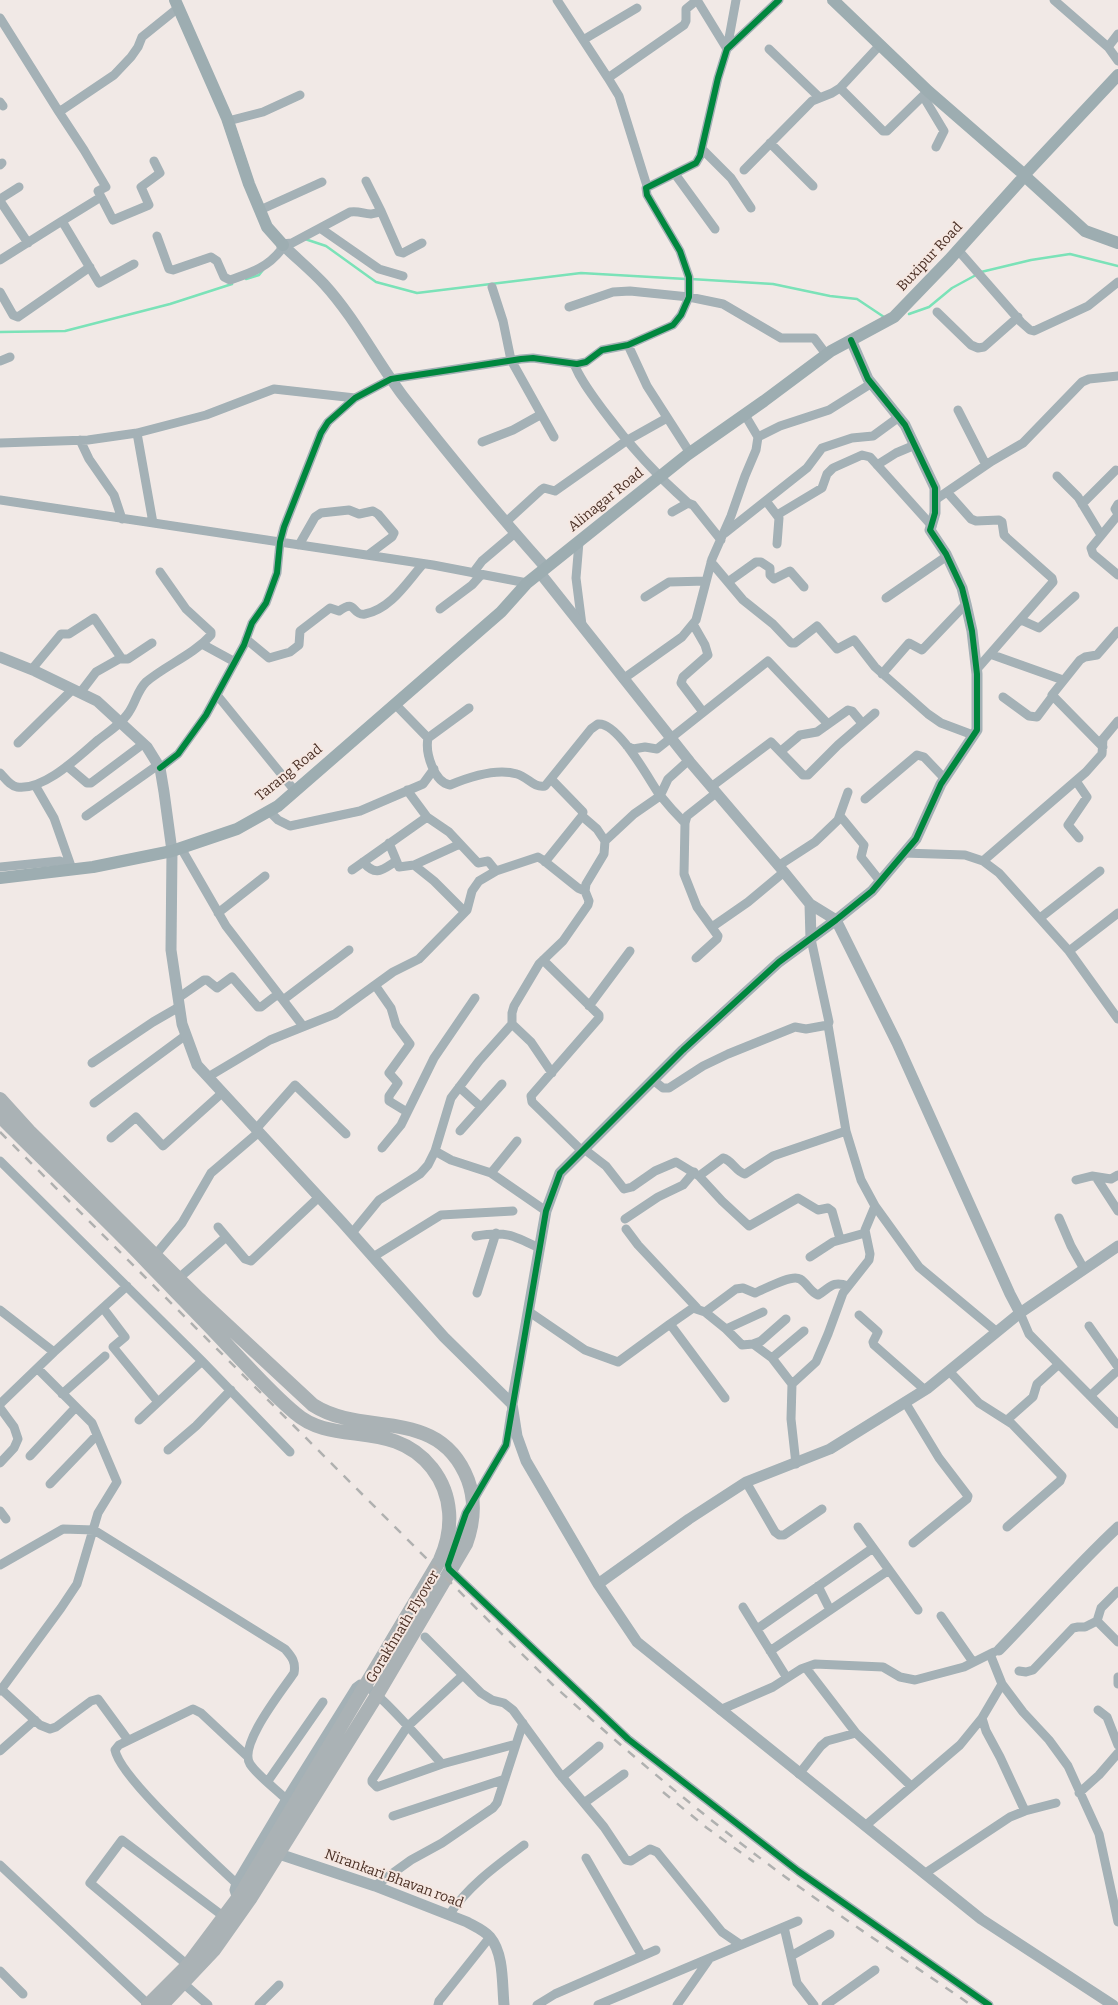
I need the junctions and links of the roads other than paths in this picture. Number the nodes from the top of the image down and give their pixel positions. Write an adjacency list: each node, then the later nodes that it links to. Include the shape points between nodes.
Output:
1 (558, 0): 11 (street)
2 (697, 0): 14 (street); 18 (street, via 686,9 684,24)
3 (736, 0): 14 (street)
4 (778, 0): 14 (street)
5 (832, 0): 12 (main road)
6 (1054, 0): 13 (street)
7 (177, 4): 23 (street, via 142,37 114,75); 24 (main road)
8 (638, 8): 11 (street)
9 (0, 18): 23 (street)
10 (1118, 34): 13 (street)
11 (583, 40): 18 (street)
12 (880, 45): 19 (street); 20 (main road)
13 (1108, 47): 16 (street)
14 (727, 49): 27 (street)
15 (769, 49): 22 (street)
16 (1118, 61)
17 (1118, 75): 31 (main road, Buxipur Road)
18 (608, 78): 34 (street, via 619,96)
19 (840, 88): 20 (street, via 883,131 887,131); 22 (street)
20 (926, 93): 26 (street, via 944,131); 31 (main road)
21 (300, 95): 24 (street, via 263,112)
22 (820, 98): 25 (street, via 812,101)
23 (59, 112): 37 (street, via 106,187 98,191)
24 (228, 121): 40 (main road)
25 (770, 143): 29 (street); 35 (street)
26 (936, 147)
27 (702, 149): 30 (street, via 696,163); 39 (street, via 731,178)
28 (154, 161): 37 (street, via 160,173 142,187 149,205 113,220)
29 (744, 170)
30 (675, 174): 34 (street); 44 (street)
31 (1024, 176): 48 (main road, via 1085,231); 50 (main road, Buxipur Road)
32 (366, 181): 41 (street)
33 (322, 182): 40 (street)
34 (648, 186): 58 (street, via 647,195 680,251 689,280)
35 (813, 186)
36 (19, 187): 38 (street)
37 (101, 197): 42 (street)
38 (0, 200): 46 (street)
39 (752, 208)
40 (260, 210): 49 (main road, via 267,227)
41 (381, 211): 43 (street, via 371,215 350,212); 47 (street, via 399,252)
42 (62, 221): 46 (street); 53 (street)
43 (320, 228): 49 (street); 54 (street, via 379,269)
44 (715, 229)
45 (157, 236): 49 (street, via 169,269 211,257 217,261 224,277 230,280 268,264)
46 (28, 242): 51 (street)
47 (422, 243)
48 (1118, 243)
49 (283, 245): 70 (street, via 324,284)
50 (958, 250): 61 (street); 62 (main road, Buxipur Road, via 894,317)
51 (0, 260)
52 (134, 264): 53 (street, via 102,283 97,281)
53 (90, 267): 57 (street, via 18,317 12,315)
54 (403, 276)
55 (1118, 282): 61 (street, via 1088,306 1034,331)
56 (492, 287): 66 (street)
57 (0, 292)
58 (689, 297): 59 (street, via 613,292); 63 (street, via 673,325); 64 (street, via 723,304 781,338 814,338)
59 (569, 306)
60 (937, 312): 61 (street, via 978,348 984,347)
61 (1018, 317)
62 (851, 340): 64 (main road, Alinagar Road); 71 (street)
63 (628, 345): 68 (street, via 602,350 586,362); 77 (street, via 642,377)
64 (826, 354): 75 (main road, Alinagar Road)
65 (10, 358): 67 (street)
66 (511, 360): 68 (street, via 532,358); 70 (street); 74 (street)
67 (0, 361)
68 (574, 364): 82 (street, via 582,381)
69 (1118, 375): 88 (street, via 1082,382 1030,437)
70 (391, 379): 72 (street); 103 (street, via 448,454)
71 (872, 383): 76 (street); 80 (street, via 829,410)
72 (355, 398): 78 (street, via 274,389 206,415); 109 (street, via 328,422 321,433)
73 (958, 410): 88 (street)
74 (540, 415): 79 (street); 83 (street)
75 (745, 415): 80 (street); 86 (main road, Alinagar Road)
76 (899, 417): 85 (street); 95 (street, via 874,436 852,438 822,448 807,468)
77 (667, 418): 82 (street); 86 (street)
78 (137, 432): 81 (street); 104 (street)
79 (554, 437)
80 (758, 437): 108 (street, via 756,450)
81 (80, 440): 84 (street); 102 (street, via 114,495)
82 (626, 441): 91 (street); 103 (street, via 555,491 541,490)
83 (482, 442)
84 (0, 443)
85 (915, 445): 87 (street); 94 (street, via 935,488)
86 (690, 453): 91 (main road, Alinagar Road)
87 (877, 465): 101 (street, via 870,457 862,455 833,468 826,474 822,488); 105 (street)
88 (986, 465): 92 (street)
89 (1116, 470): 97 (street)
90 (1057, 476): 97 (street)
91 (658, 478): 96 (street); 110 (main road, Alinagar Road)
92 (947, 492): 94 (street); 130 (street, via 971,519 1002,522 1007,538 1052,578 1052,586)
93 (0, 500): 102 (street)
94 (935, 500): 105 (street)
95 (766, 501): 101 (street); 108 (street)
96 (688, 504): 99 (street); 108 (street, via 693,505)
97 (1082, 504): 107 (street)
98 (1118, 504): 100 (street, via 1115,509)
99 (672, 512)
100 (1118, 514): 107 (street)
101 (777, 515): 111 (street)
102 (122, 518): 104 (street)
103 (506, 522): 106 (street)
104 (153, 523): 109 (street)
105 (932, 526): 114 (street, via 930,530)
106 (515, 533): 117 (street); 119 (street, via 482,561)
107 (1101, 535): 120 (street, via 1092,544 1091,551)
108 (722, 537): 115 (street)
109 (280, 542): 112 (street); 134 (street, via 277,573 266,603)
110 (579, 542): 117 (main road, Alinagar Road); 132 (street, via 576,578)
111 (777, 544)
112 (299, 545): 113 (street); 113 (street, via 321,513 373,511 394,533)
113 (368, 555): 116 (street)
114 (947, 556): 127 (street); 128 (street)
115 (711, 562): 121 (street); 122 (street)
116 (423, 564): 119 (street); 134 (street, via 386,606 364,614 350,605 339,611 330,608 300,631 299,645 290,652 269,658)
117 (543, 570): 123 (main road, Alinagar Road); 132 (street)
118 (160, 572): 136 (street, via 186,609 210,632)
119 (477, 574): 123 (street); 129 (street, via 472,585)
120 (1118, 575)
121 (706, 581): 126 (street, via 669,582); 131 (street)
122 (728, 582): 124 (street, via 756,562 761,562 770,568 774,580 790,571); 143 (street, via 743,600 791,642 796,643 817,626 837,649 856,641)
123 (528, 583): 150 (main road, Alinagar Road, via 501,612)
124 (804, 587)
125 (1075, 596): 130 (street, via 1038,628)
126 (645, 597)
127 (886, 598)
128 (966, 604): 142 (street); 143 (street, via 922,650 909,643)
129 (440, 609)
130 (1021, 620): 137 (street)
131 (693, 624): 144 (street, via 682,637); 152 (street, via 708,655 681,682)
132 (582, 625): 144 (street)
133 (1118, 631): 145 (street, via 1097,655 1084,657)
134 (246, 639): 140 (street)
135 (152, 643): 139 (street, via 128,659)
136 (202, 644): 140 (street); 155 (street, via 146,682)
137 (990, 654): 142 (street); 145 (street)
138 (0, 657): 141 (street)
139 (122, 659): 141 (street, via 94,618 69,634 61,634); 146 (street, via 96,672)
140 (235, 662): 147 (street)
141 (32, 669): 146 (street)
142 (977, 669): 158 (street, via 977,730)
143 (882, 674): 158 (street, via 934,718)
144 (623, 679): 160 (street)
145 (1063, 680): 149 (street, via 1052,692)
146 (76, 691): 155 (street, via 97,701); 161 (street)
147 (218, 695): 168 (street, via 178,754); 175 (street)
148 (1003, 696): 149 (street, via 1034,717)
149 (1052, 698): 164 (street)
150 (395, 704): 159 (street); 175 (main road, Tarang Road)
151 (469, 708): 159 (street)
152 (703, 712): 156 (street, via 768,661); 160 (street)
153 (875, 713): 157 (street)
154 (1118, 720): 164 (street, via 1103,739)
155 (120, 722): 162 (street); 167 (street)
156 (828, 724): 157 (street, via 850,709); 165 (street, via 817,732 803,733)
157 (862, 724): 165 (street, via 806,776)
158 (973, 735): 171 (street)
159 (428, 738): 169 (street, via 427,753)
160 (671, 738): 163 (street, via 656,749); 166 (street)
161 (18, 743)
162 (143, 744): 167 (street, via 91,784); 168 (street)
163 (627, 746): 172 (street, via 609,727 598,724); 179 (street)
164 (1103, 747): 173 (street, via 1102,754)
165 (781, 751): 177 (street, via 768,742)
166 (688, 760): 177 (street); 179 (street, via 668,778)
167 (67, 766): 174 (street)
168 (159, 767): 182 (street); 191 (street)
169 (434, 769): 172 (street, via 441,780 450,785 505,772 519,774 535,786 545,786); 176 (street, via 422,784)
170 (0, 773): 174 (street, via 18,788)
171 (944, 778): 180 (street, via 918,755); 192 (street, via 916,839)
172 (551, 779): 183 (street, via 581,809)
173 (1076, 781): 187 (street, via 1087,797 1068,825); 194 (street)
174 (35, 785): 200 (street, via 54,818)
175 (295, 790): 181 (main road, Tarang Road)
176 (407, 790): 181 (street, via 360,811 290,826); 184 (street)
177 (714, 790): 186 (street); 199 (street)
178 (848, 792): 185 (street)
179 (660, 796): 186 (street); 188 (street, via 634,814)
180 (865, 799)
181 (269, 811): 191 (main road, Tarang Road, via 237,829)
182 (86, 816)
183 (582, 816): 188 (street); 196 (street)
184 (427, 817): 189 (street); 190 (street)
185 (841, 817): 199 (street, via 816,842); 206 (street, via 864,846 861,857)
186 (684, 823): 214 (street, via 684,874 697,907)
187 (1079, 838)
188 (605, 841): 207 (street, via 604,854)
189 (389, 843): 193 (street); 195 (street)
190 (460, 844): 197 (street); 202 (street, via 478,863 488,861)
191 (177, 849): 200 (main road, Tarang Road); 210 (street); 224 (street, via 170,950)
192 (904, 853): 194 (street, via 965,855); 206 (street)
193 (396, 861): 195 (street, via 374,871); 197 (street, via 402,867)
194 (983, 861): 212 (street, via 999,873)
195 (364, 862): 201 (street)
196 (545, 862): 202 (street, via 532,858); 207 (street)
197 (414, 865): 209 (street)
198 (0, 867): 200 (street, via 60,861)
199 (781, 869): 208 (street); 214 (street, via 748,902)
200 (66, 870): 205 (main road, Tarang Road)
201 (352, 870)
202 (496, 871): 209 (street, via 479,881)
203 (1100, 871): 212 (street)
204 (265, 876): 210 (street)
205 (0, 878)
206 (880, 881): 213 (street)
207 (585, 891): 220 (street, via 588,906 563,940)
208 (810, 904): 213 (street); 215 (street)
209 (465, 912): 221 (street, via 424,955)
210 (218, 913): 222 (street)
211 (1118, 913): 217 (street)
212 (1040, 918): 217 (street)
213 (836, 920): 215 (street); 288 (street, via 897,1043)
214 (712, 927): 219 (street, via 717,939)
215 (811, 939): 228 (street); 234 (street, via 779,962)
216 (349, 950): 222 (street)
217 (1069, 950): 226 (street)
218 (630, 951): 225 (street)
219 (696, 958)
220 (543, 960): 225 (street); 227 (street, via 514,1006)
221 (375, 985): 229 (street, via 336,1014); 241 (street, via 410,1044 389,1073 398,1083 389,1101)
222 (280, 997): 224 (street, via 258,1007 232,977 216,988 204,980); 229 (street)
223 (475, 998): 241 (street, via 434,1058)
224 (178, 1002): 230 (street); 231 (street)
225 (589, 1006): 232 (street, via 598,1014 598,1021)
226 (1118, 1019)
227 (512, 1024): 232 (street, via 531,1042); 236 (street)
228 (828, 1025): 234 (street, via 806,1029 798,1026 728,1054 669,1088 662,1088); 245 (street)
229 (303, 1026): 233 (street, via 270,1040)
230 (186, 1035): 233 (street, via 197,1065); 239 (street)
231 (92, 1063)
232 (552, 1072): 250 (street, via 530,1100)
233 (208, 1077): 237 (street)
234 (653, 1080): 250 (street)
235 (502, 1084): 240 (street)
236 (459, 1086): 240 (street); 251 (street, via 448,1103)
237 (222, 1093): 243 (street); 247 (street, via 165,1145 160,1146 136,1117)
238 (0, 1099): 277 (main road)
239 (94, 1103)
240 (481, 1106): 244 (street)
241 (407, 1112): 249 (street)
242 (0, 1116): 277 (main road)
243 (258, 1130): 246 (street, via 295,1085); 258 (street); 277 (street, via 211,1173 182,1224)
244 (460, 1131)
245 (846, 1131): 254 (street, via 776,1154 745,1174 723,1158); 259 (street, via 861,1180)
246 (346, 1134)
247 (112, 1138)
248 (517, 1140): 253 (street)
249 (382, 1148)
250 (583, 1150): 254 (street, via 606,1166 624,1189 676,1162); 261 (street, via 560,1173)
251 (435, 1151): 253 (street, via 451,1160); 267 (street, via 420,1174 379,1200)
252 (0, 1161): 280 (street)
253 (491, 1173): 261 (street)
254 (696, 1174): 264 (street); 272 (street, via 749,1226 798,1198 818,1210 830,1208)
255 (1118, 1175): 256 (street, via 1111,1179)
256 (1096, 1177): 257 (street); 262 (street)
257 (1076, 1180)
258 (320, 1197): 267 (street); 271 (street, via 251,1262)
259 (875, 1206): 269 (street); 295 (street, via 919,1267)
260 (513, 1211): 275 (street, via 441,1215)
261 (546, 1211): 274 (street)
262 (1118, 1211)
263 (1059, 1218): 278 (street)
264 (625, 1219)
265 (218, 1226): 271 (street)
266 (626, 1229): 285 (street)
267 (352, 1233): 275 (street)
268 (496, 1233): 270 (street); 274 (street, via 513,1235); 282 (street)
269 (865, 1233): 272 (street); 281 (street, via 870,1256)
270 (476, 1236)
271 (226, 1237): 279 (street)
272 (840, 1239): 276 (street)
273 (1118, 1246): 278 (street)
274 (539, 1248): 286 (street)
275 (373, 1257): 314 (street, via 444,1337)
276 (810, 1257)
277 (152, 1259): 279 (main road, Gorakhnath Flyover); 398 (main road, Gorakhnath Flyover, via 207,1324 296,1414 325,1428 393,1440 421,1456 446,1493 450,1517 448,1537 440,1560)
278 (1084, 1269): 288 (street)
279 (179, 1278): 398 (main road, Gorakhnath Flyover, via 320,1409 350,1418 414,1429 451,1452 460,1463 470,1487 474,1510 471,1530 460,1556 377,1695)
280 (127, 1286): 283 (street); 300 (street)
281 (848, 1286): 285 (street, via 833,1284 818,1295 801,1280 793,1278 755,1293 743,1288 736,1290); 305 (street, via 816,1362)
282 (477, 1293)
283 (103, 1308): 297 (street); 311 (street, via 125,1337 113,1347)
284 (0, 1310): 297 (street)
285 (701, 1310): 291 (street, via 687,1311); 293 (street)
286 (528, 1312): 291 (street, via 585,1350 618,1362); 314 (street)
287 (763, 1312): 293 (street)
288 (1020, 1313): 295 (street); 301 (street, via 1029,1334)
289 (859, 1315): 307 (street, via 878,1332 874,1345)
290 (786, 1319): 296 (street)
291 (670, 1324): 310 (street)
292 (1089, 1326): 302 (street)
293 (726, 1329): 296 (street, via 742,1345)
294 (804, 1331): 299 (street)
295 (997, 1332): 304 (street)
296 (753, 1344): 299 (street)
297 (54, 1352): 303 (street)
298 (104, 1356): 308 (street)
299 (772, 1358): 305 (street)
300 (202, 1361): 306 (street); 311 (street)
301 (1058, 1364): 309 (street); 318 (street, via 1037,1384 1033,1397)
302 (1118, 1368): 309 (street)
303 (38, 1369): 308 (street); 313 (street)
304 (948, 1371): 307 (street); 318 (street, via 980,1403)
305 (792, 1384): 325 (street, via 791,1419)
306 (231, 1390): 321 (street); 322 (street)
307 (925, 1390): 312 (street)
308 (62, 1394): 315 (street)
309 (1090, 1396): 319 (street)
310 (726, 1398)
311 (158, 1402): 317 (street)
312 (905, 1402): 325 (street, via 830,1450); 335 (street, via 939,1458 968,1496)
313 (0, 1404)
314 (512, 1404): 339 (street, via 517,1436 526,1461); 428 (street, via 506,1445 466,1513 449,1569 628,1739 798,1871)
315 (76, 1407): 320 (street, via 92,1423); 323 (street)
316 (0, 1408): 324 (street, via 14,1427 18,1439)
317 (139, 1420)
318 (1007, 1420): 333 (street, via 1062,1476)
319 (1118, 1424)
320 (97, 1435): 327 (street); 334 (street, via 117,1482 100,1508)
321 (168, 1450)
322 (290, 1452)
323 (30, 1456)
324 (0, 1463)
325 (796, 1464): 326 (street)
326 (746, 1482): 328 (street, via 779,1535 784,1535); 339 (street)
327 (50, 1484)
328 (822, 1509)
329 (0, 1511): 330 (street)
330 (6, 1519)
331 (1118, 1526): 351 (street)
332 (858, 1527): 336 (street)
333 (1007, 1527)
334 (94, 1530): 337 (street, via 62,1529); 360 (street, via 77,1584); 376 (street, via 285,1649 292,1657 294,1674 252,1736)
335 (913, 1543)
336 (873, 1548): 338 (street); 340 (street)
337 (0, 1565)
338 (888, 1570): 343 (street); 344 (street)
339 (598, 1584): 362 (street, via 637,1642)
340 (818, 1586): 343 (street); 347 (street)
341 (1118, 1591): 346 (street, via 1101,1608)
342 (743, 1607): 347 (street)
343 (830, 1610): 350 (street)
344 (918, 1610)
345 (941, 1616): 352 (street)
346 (1097, 1621): 349 (street); 354 (street, via 1083,1628 1073,1628 1033,1670)
347 (756, 1629): 350 (street)
348 (425, 1637): 355 (street)
349 (1118, 1642)
350 (770, 1650): 357 (street)
351 (994, 1652): 352 (street); 358 (street)
352 (973, 1662): 353 (street, via 915,1680 900,1677 883,1667 815,1664)
353 (806, 1668): 357 (street); 369 (street)
354 (1019, 1671)
355 (463, 1675): 366 (street, via 486,1697 509,1706); 367 (street)
356 (1118, 1677): 359 (street)
357 (787, 1678): 362 (street)
358 (1002, 1684): 364 (street); 384 (street, via 1068,1766)
359 (1118, 1684)
360 (1, 1690): 365 (street)
361 (323, 1702): 382 (street)
362 (720, 1710): 379 (street)
363 (1098, 1710): 368 (street)
364 (982, 1718): 383 (street, via 960,1745); 388 (street)
365 (35, 1720): 370 (street, via 45,1728 56,1727 91,1700 98,1699); 374 (street)
366 (523, 1723): 371 (street); 380 (street)
367 (407, 1726): 377 (street); 377 (street, via 372,1780 373,1785 377,1787); 385 (street, via 380,1698 360,1684)
368 (1115, 1727): 372 (street)
369 (856, 1733): 379 (street, via 827,1741); 383 (street)
370 (128, 1740): 376 (street, via 193,1709); 398 (street, via 115,1750 133,1781)
371 (516, 1744): 377 (street); 381 (street)
372 (1118, 1744)
373 (599, 1746): 380 (street)
374 (0, 1752)
375 (1118, 1753): 384 (street)
376 (248, 1757): 382 (street, via 250,1764)
377 (442, 1764)
378 (624, 1774): 386 (street)
379 (799, 1774): 390 (street)
380 (562, 1777): 386 (street)
381 (505, 1779): 389 (street); 396 (street, via 497,1803 489,1812)
382 (268, 1781): 385 (street)
383 (911, 1786): 390 (street)
384 (1079, 1793): 397 (street, via 1100,1834)
385 (286, 1800): 398 (street)
386 (584, 1803): 406 (street, via 626,1860 631,1861 650,1849 656,1852 722,1932)
387 (1056, 1804): 388 (street)
388 (1025, 1811): 394 (street, via 1010,1817)
389 (393, 1816)
390 (864, 1826): 394 (street)
391 (524, 1845): 399 (street, via 477,1881)
392 (586, 1858): 408 (street)
393 (4, 1869): 395 (street); 417 (street)
394 (924, 1874): 429 (street, via 981,1919)
395 (0, 1879)
396 (375, 1886): 398 (street, Nirankari Bhavan road, via 279,1854 248,1898 242,1901); 399 (street, Nirankari Bhavan road)
397 (1115, 1891): 402 (street)
398 (241, 1894): 400 (main road)
399 (448, 1915): 405 (street, Nirankari Bhavan road, via 467,1922)
400 (228, 1920): 411 (main road); 411 (street, via 122,1840 90,1883)
401 (798, 1921): 403 (street)
402 (1118, 1922)
403 (784, 1927): 406 (street); 409 (street)
404 (830, 1934): 409 (street)
405 (490, 1937): 421 (street); 422 (street, via 499,1956)
406 (741, 1945): 410 (street)
407 (656, 1950): 408 (street)
408 (642, 1956): 423 (street, via 554,1994)
409 (791, 1956): 426 (street, via 797,1983)
410 (710, 1958): 424 (street); 425 (street)
411 (191, 1969): 414 (main road); 417 (main road)
412 (875, 1970): 427 (street)
413 (0, 1971): 416 (street)
414 (184, 1983): 418 (main road); 419 (street)
415 (279, 1985): 420 (street)
416 (23, 1994)
417 (148, 2005)
418 (162, 2005)
419 (208, 2005)
420 (259, 2005)
421 (438, 2005)
422 (504, 2005)
423 (537, 2005)
424 (598, 2005)
425 (677, 2005)
426 (814, 2005)
427 (826, 2005)
428 (990, 2005)
429 (1113, 2005)

